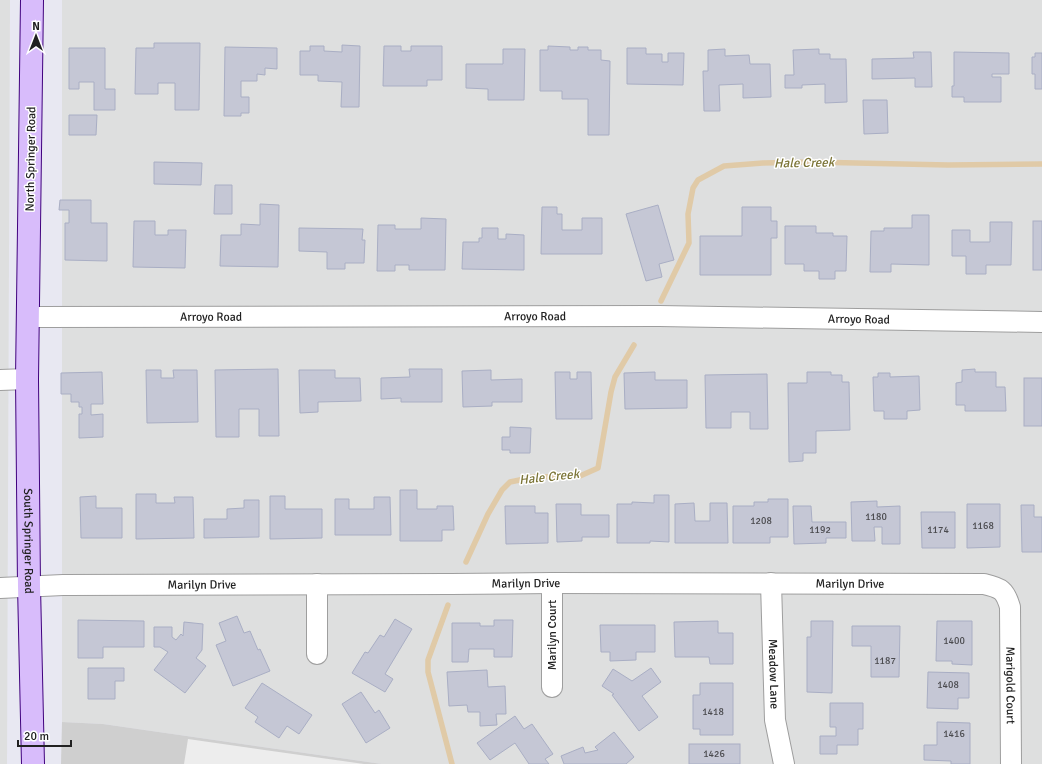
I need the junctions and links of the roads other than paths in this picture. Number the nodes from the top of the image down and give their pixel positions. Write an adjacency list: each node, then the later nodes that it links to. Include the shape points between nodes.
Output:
1 (32, 0): 2 (street, North Springer Road)
2 (29, 317): 3 (street, Arroyo Road, via 659,316); 4 (street, South Springer Road)
3 (1042, 322)
4 (27, 379): 5 (street); 9 (street, South Springer Road)
5 (0, 380)
6 (552, 583): 7 (street, Marilyn Drive); 8 (street, Marilyn Drive); 13 (street, Marilyn Court)
7 (771, 583): 11 (street, Marilyn Drive, via 984,584 998,588 1006,594); 15 (street, Meadow Lane, via 775,720)
8 (317, 584): 9 (street, Marilyn Drive); 12 (street)
9 (29, 586): 10 (street, Marilyn Drive); 14 (street, South Springer Road)
10 (0, 588)
11 (1010, 607): 16 (street, Marigold Court)
12 (317, 654)
13 (552, 687)
14 (34, 764)
15 (784, 764)
16 (1011, 764)

